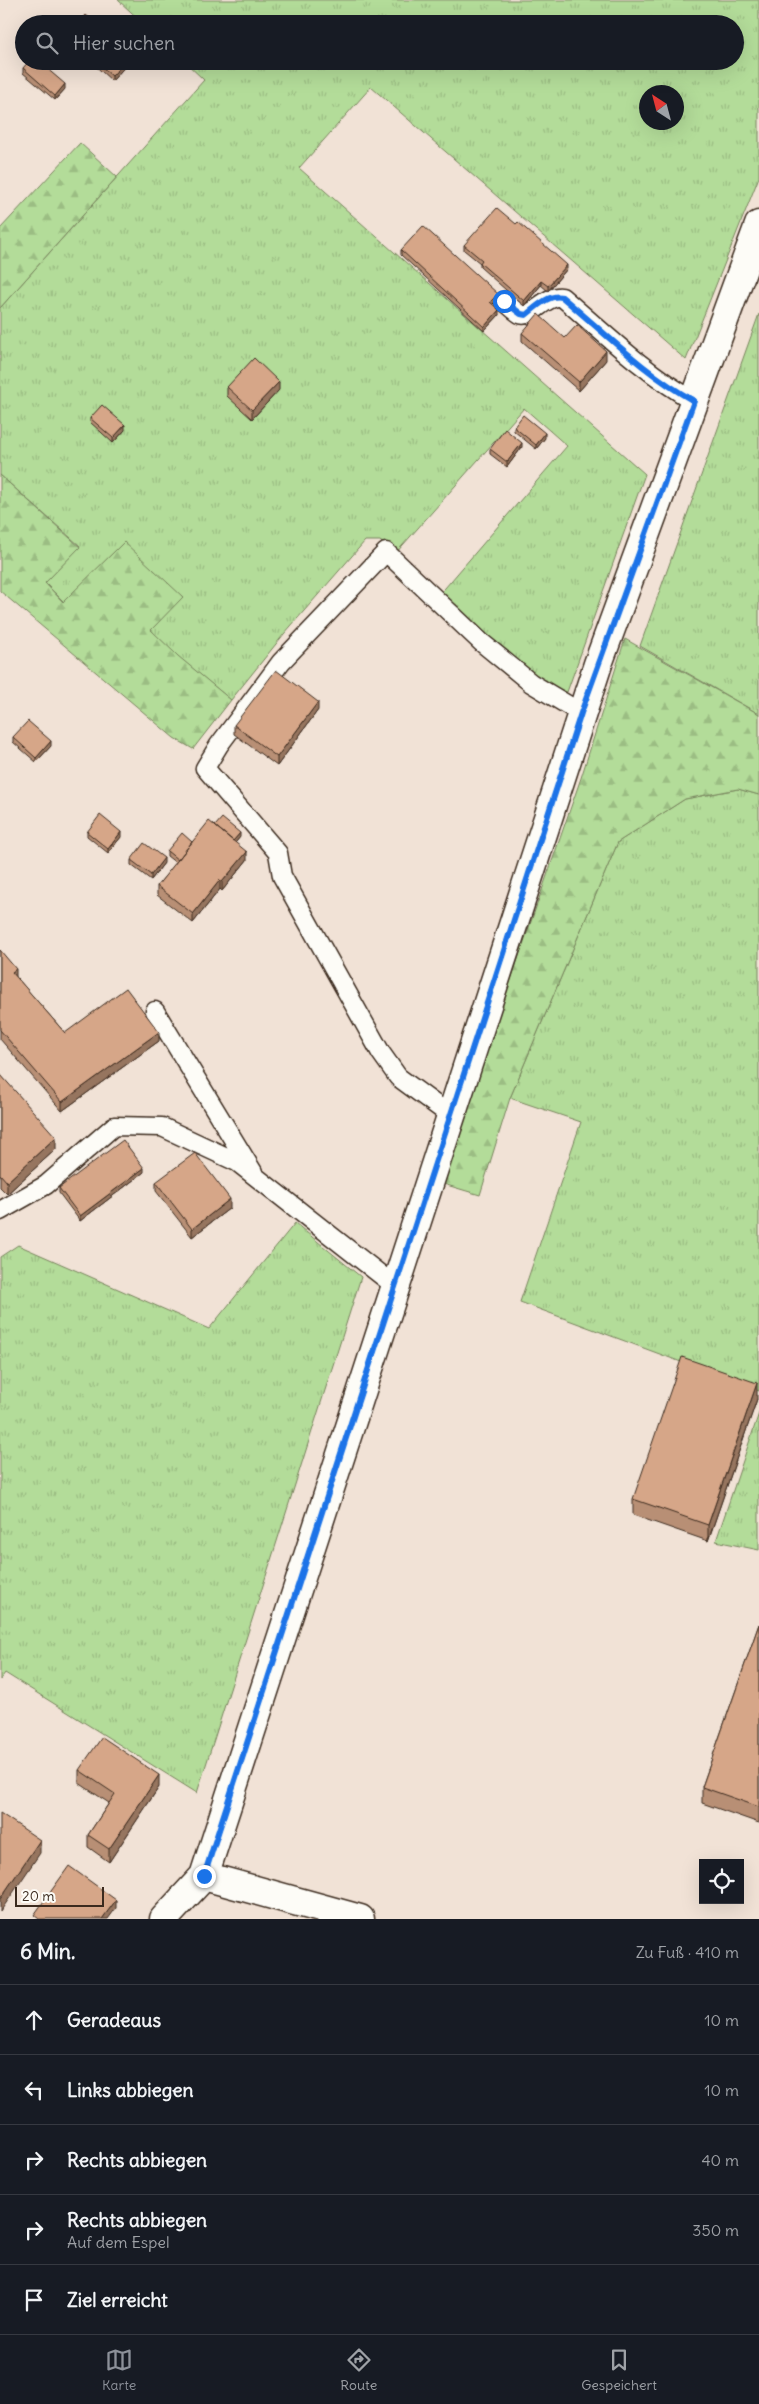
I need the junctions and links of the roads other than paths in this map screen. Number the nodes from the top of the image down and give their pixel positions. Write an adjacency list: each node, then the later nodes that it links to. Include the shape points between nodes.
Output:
1 (759, 224): 3 (street)
2 (504, 301): 3 (lane, via 526,315 556,295 562,297 667,386)
3 (694, 401): 4 (street)
4 (581, 713): 6 (street); 6 (lane, via 531,683 481,642 386,552 281,662 205,768 278,854 282,876 381,1053 398,1077)
5 (155, 1011): 7 (lane)
6 (451, 1116): 9 (street)
7 (257, 1179): 8 (lane, via 237,1162 162,1126 114,1126 46,1185); 9 (lane)
8 (0, 1210)
9 (395, 1286): 10 (street)
10 (204, 1876): 11 (street); 12 (street)
11 (164, 1919)
12 (360, 1919)

